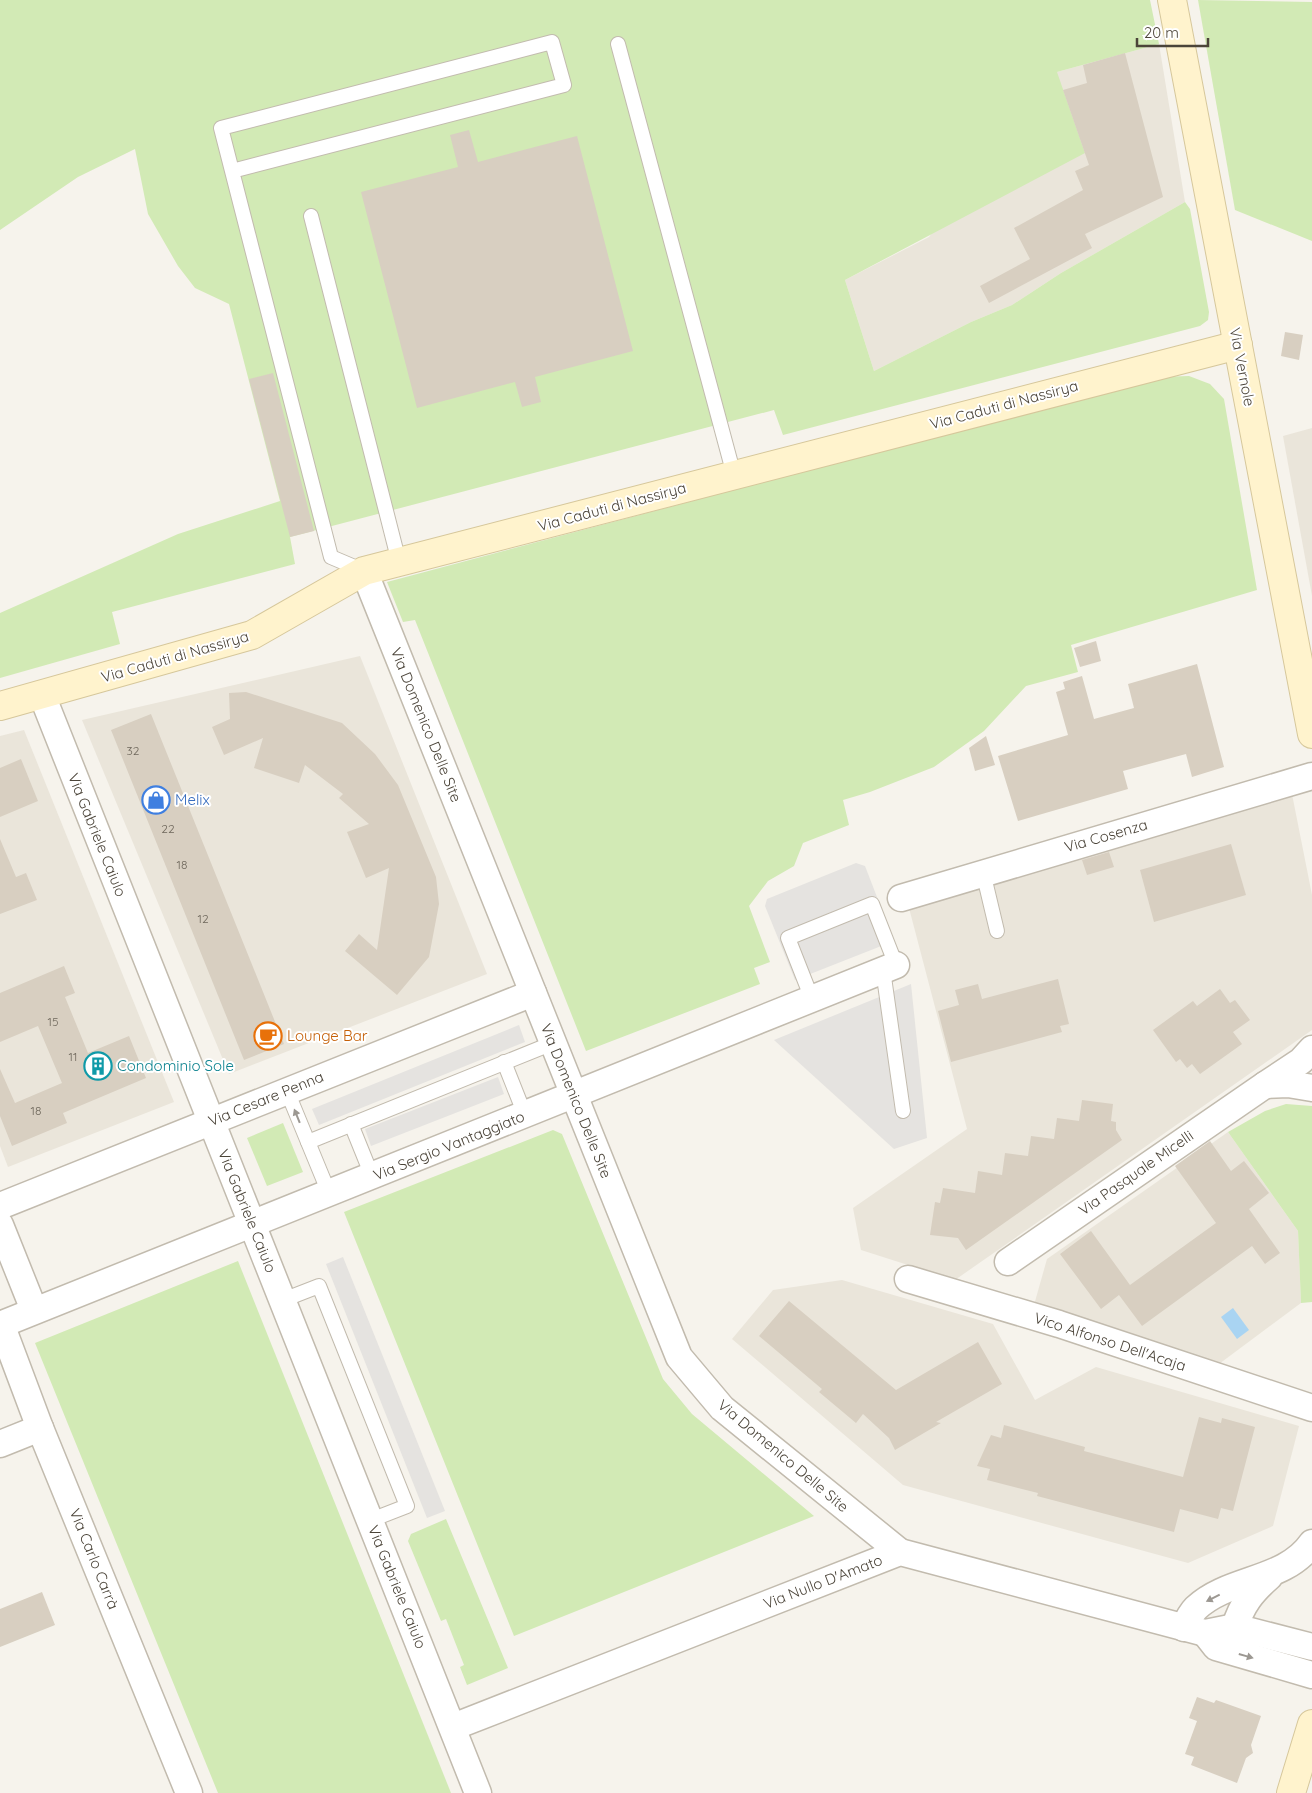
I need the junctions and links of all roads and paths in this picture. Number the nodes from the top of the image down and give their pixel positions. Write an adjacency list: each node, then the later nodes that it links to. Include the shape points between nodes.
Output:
1 (1172, 0): 5 (street, Via Vernole)
2 (618, 44): 6 (lane)
3 (232, 171): 3 (lane, via 564,85 552,42 221,128); 8 (lane, via 331,557)
4 (311, 216): 7 (lane)
5 (1238, 345): 6 (street, Via Caduti di Nassirya); 11 (street, Via Vernole)
6 (734, 475): 7 (street, Via Caduti di Nassirya)
7 (399, 562): 8 (street, Via Caduti di Nassirya)
8 (364, 571): 9 (street, Via Caduti di Nassirya, via 252,635); 17 (street, Via Domenico Delle Site)
9 (42, 695): 10 (street, Via Caduti di Nassirya); 26 (street, Via Gabriele Caiulo)
10 (0, 706)
11 (1312, 734)
12 (1312, 776): 13 (street, Via Cosenza)
13 (983, 872): 14 (street, Via Cosenza); 15 (lane)
14 (901, 898)
15 (997, 931)
16 (889, 968): 18 (street, Via Sergio Vantaggiato); 18 (lane, via 872,904 788,938); 24 (lane)
17 (533, 993): 19 (street, Via Domenico Delle Site); 22 (street, Via Cesare Penna)
18 (812, 999): 23 (street, Via Sergio Vantaggiato)
19 (553, 1042): 20 (lane); 23 (street, Via Domenico Delle Site)
20 (504, 1062): 25 (lane); 27 (lane)
21 (1309, 1071): 33 (street, Via Pasquale Micelli, via 1265,1086 1219,1115)
22 (287, 1091): 26 (street, Via Cesare Penna); 28 (lane, one-way to 22)
23 (574, 1095): 25 (street, Via Sergio Vantaggiato); 43 (street, Via Domenico Delle Site, via 679,1356 722,1408)
24 (902, 1111)
25 (525, 1115): 29 (street, Via Sergio Vantaggiato)
26 (212, 1121): 31 (street, Via Cesare Penna); 32 (street, Via Gabriele Caiulo)
27 (351, 1124): 28 (lane); 29 (lane)
28 (308, 1142): 30 (lane)
29 (372, 1176): 30 (street, Via Sergio Vantaggiato)
30 (329, 1193): 32 (street, Via Sergio Vantaggiato)
31 (1, 1224): 36 (street)
32 (252, 1224): 35 (street, Via Gabriele Caiulo); 36 (street, Via Sergio Vantaggiato)
33 (1008, 1262)
34 (908, 1279): 38 (street, Vico Alfonso Dell'Acaja, via 1059,1324)
35 (282, 1300): 41 (street, Via Gabriele Caiulo); 41 (lane, via 319,1286 407,1506)
36 (34, 1310): 37 (street, Via Sergio Vantaggiato)
37 (0, 1325): 39 (street, Via Carlo Carrà)
38 (1312, 1408)
39 (40, 1428): 40 (street); 51 (street, Via Carlo Carrà)
40 (0, 1444)
41 (371, 1520): 50 (street, Via Gabriele Caiulo)
42 (1312, 1543): 44 (street, via 1294,1561)
43 (900, 1552): 46 (street, Via Nullo D'Amato); 50 (street, Via Nullo D'Amato)
44 (1274, 1573): 45 (street, via 1249,1595 1240,1609); 46 (street, one-way to 46, via 1251,1579 1206,1601 1195,1609)
45 (1235, 1627): 46 (street, Via Nullo D'Amato); 47 (street, Via Nullo D'Amato)
46 (1194, 1631): 48 (street, Via Nullo D'Amato, one-way to 48, via 1216,1647)
47 (1312, 1647)
48 (1312, 1675)
49 (1312, 1724): 53 (street)
50 (453, 1727): 52 (street, Via Gabriele Caiulo)
51 (190, 1793)
52 (478, 1793)
53 (1291, 1793)

